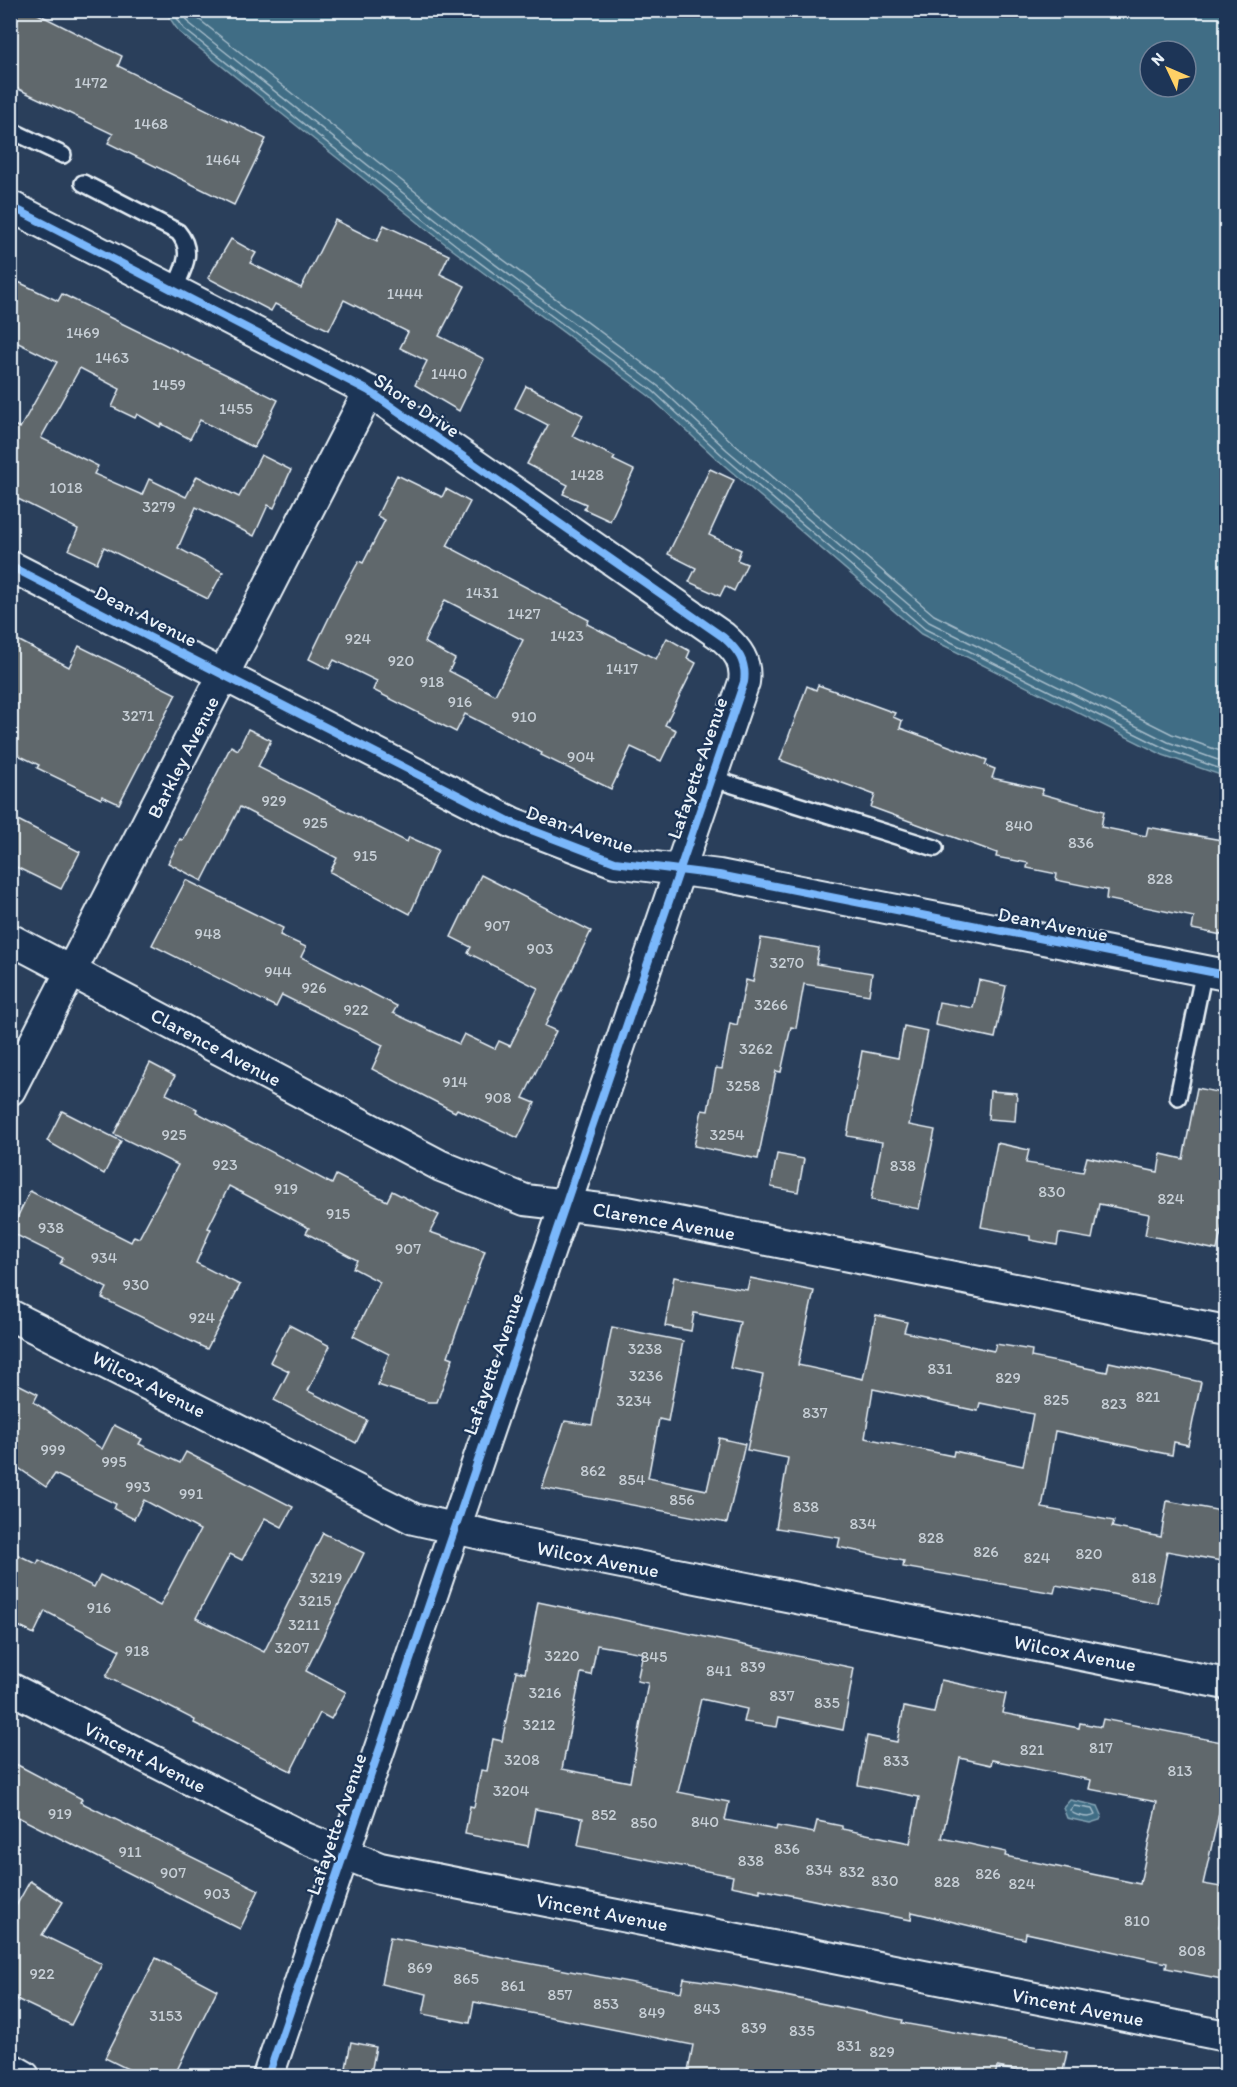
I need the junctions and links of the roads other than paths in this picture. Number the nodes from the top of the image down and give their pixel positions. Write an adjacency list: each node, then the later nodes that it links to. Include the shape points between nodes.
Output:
1 (10, 130): 2 (lane)
2 (63, 155)
3 (83, 183): 5 (lane, via 178,232 186,241 188,255)
4 (10, 206): 5 (street, Shore Drive)
5 (174, 290): 6 (street, Shore Drive)
6 (369, 391): 8 (street, Shore Drive, via 723,637); 9 (street, Barkley Avenue)
7 (10, 566): 9 (street, Dean Avenue)
8 (743, 663): 10 (street, Lafayette Avenue, via 744,682)
9 (226, 675): 12 (street, Dean Avenue, via 513,823 615,862); 14 (street, Barkley Avenue)
10 (711, 778): 11 (lane); 12 (street, Lafayette Avenue)
11 (935, 848)
12 (679, 871): 15 (street, Dean Avenue, via 719,875); 18 (street, Lafayette Avenue)
13 (10, 939): 14 (street, Clarence Avenue)
14 (72, 971): 16 (street, Barkley Avenue); 18 (street, Clarence Avenue, via 441,1166 525,1200)
15 (1215, 972): 17 (lane)
16 (10, 1090)
17 (1178, 1097)
18 (565, 1204): 20 (street, Clarence Avenue, via 627,1212); 21 (street, Lafayette Avenue)
19 (10, 1314): 21 (street, Wilcox Avenue, via 414,1519)
20 (1227, 1330)
21 (454, 1528): 22 (street, Wilcox Avenue); 24 (street, Lafayette Avenue)
22 (1227, 1684)
23 (10, 1688): 24 (street, Vincent Avenue, via 305,1838)
24 (344, 1854): 25 (street, Vincent Avenue, via 380,1868); 28 (street, Lafayette Avenue)
25 (1227, 2037)
26 (10, 2068): 27 (street)
27 (24, 2076)
28 (267, 2076)

